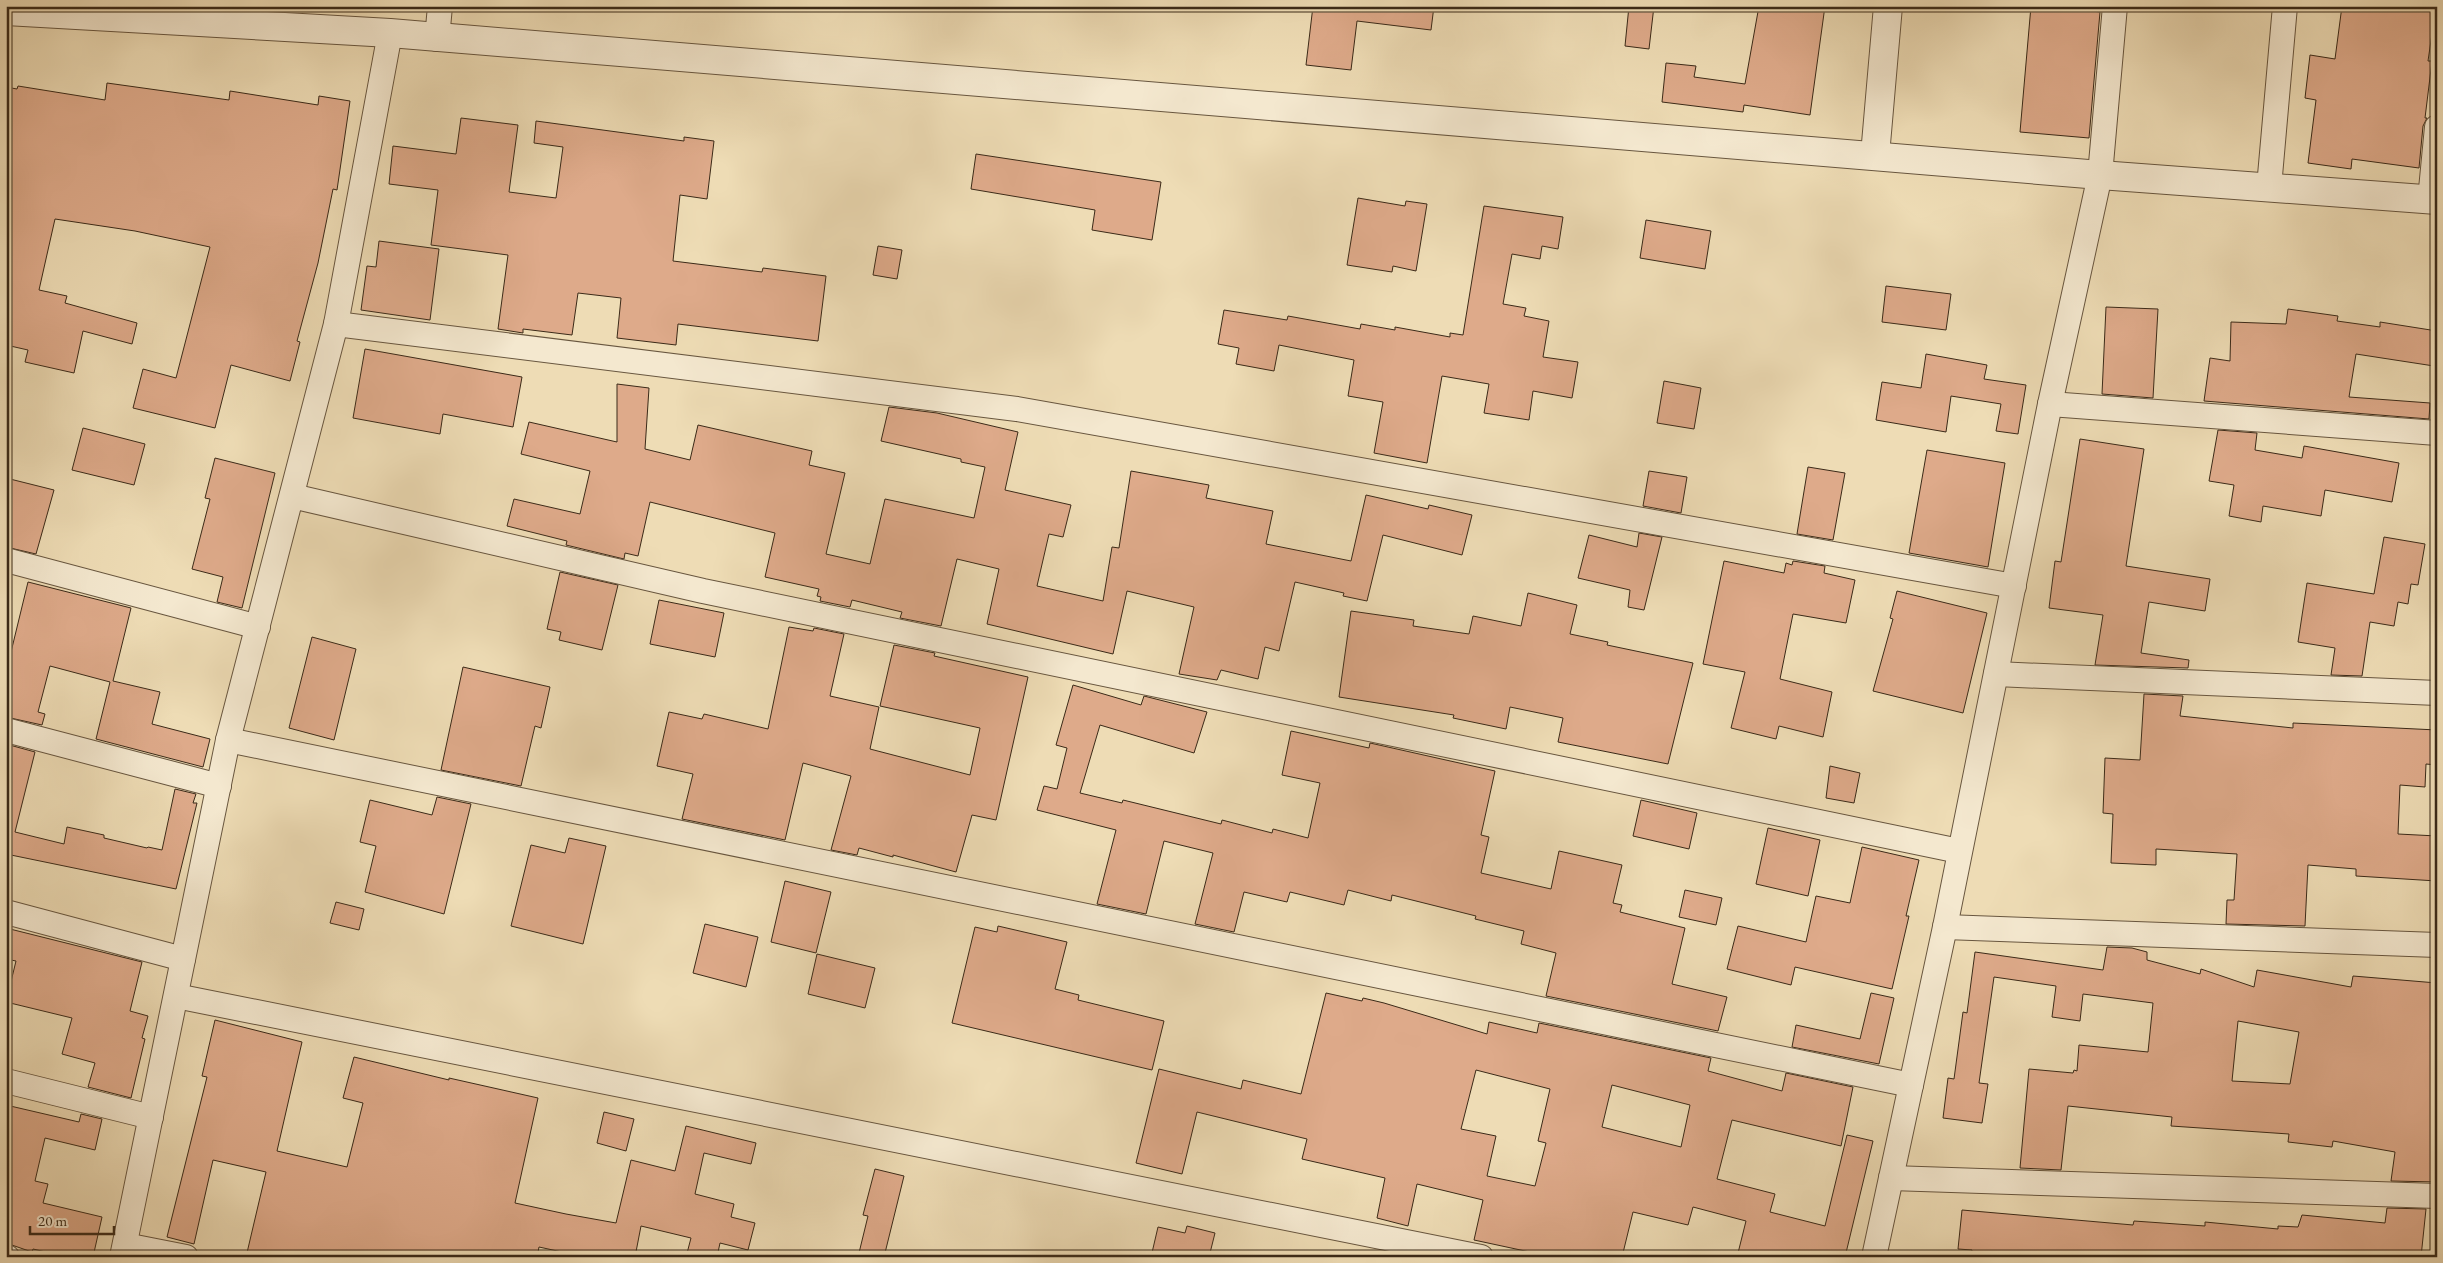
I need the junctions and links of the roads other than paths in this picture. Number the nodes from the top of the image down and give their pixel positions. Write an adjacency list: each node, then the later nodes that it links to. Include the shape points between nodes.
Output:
1 (440, 6): 7 (street)
2 (1888, 6): 9 (street)
3 (2116, 6): 10 (street)
4 (2285, 6): 11 (street)
5 (6, 11): 6 (street)
6 (390, 34): 7 (street); 13 (street)
7 (437, 39): 9 (street)
8 (2437, 127): 12 (street)
9 (1875, 156): 10 (street)
10 (2100, 175): 11 (street); 14 (street)
11 (2268, 187): 12 (street)
12 (2433, 200)
13 (336, 324): 16 (street); 18 (street, via 1017,409)
14 (2050, 404): 15 (street); 18 (street)
15 (2437, 433)
16 (292, 496): 19 (street); 25 (street, via 703,591)
17 (6, 560): 19 (street)
18 (2014, 586): 20 (street)
19 (258, 627): 23 (street)
20 (1996, 674): 21 (street); 25 (street)
21 (2437, 693)
22 (6, 730): 24 (street)
23 (228, 740): 24 (street); 32 (street)
24 (219, 786): 29 (street)
25 (1959, 851): 27 (street)
26 (6, 912): 29 (street)
27 (1945, 927): 28 (street); 32 (street)
28 (2437, 945)
29 (183, 959): 30 (street)
30 (176, 996): 33 (street); 38 (street)
31 (6, 1081): 33 (street)
32 (1911, 1085): 34 (street)
33 (151, 1117): 36 (street)
34 (1891, 1178): 35 (street); 39 (street)
35 (2437, 1196)
36 (124, 1251): 37 (street)
37 (186, 1257)
38 (1481, 1257)
39 (1874, 1257)

